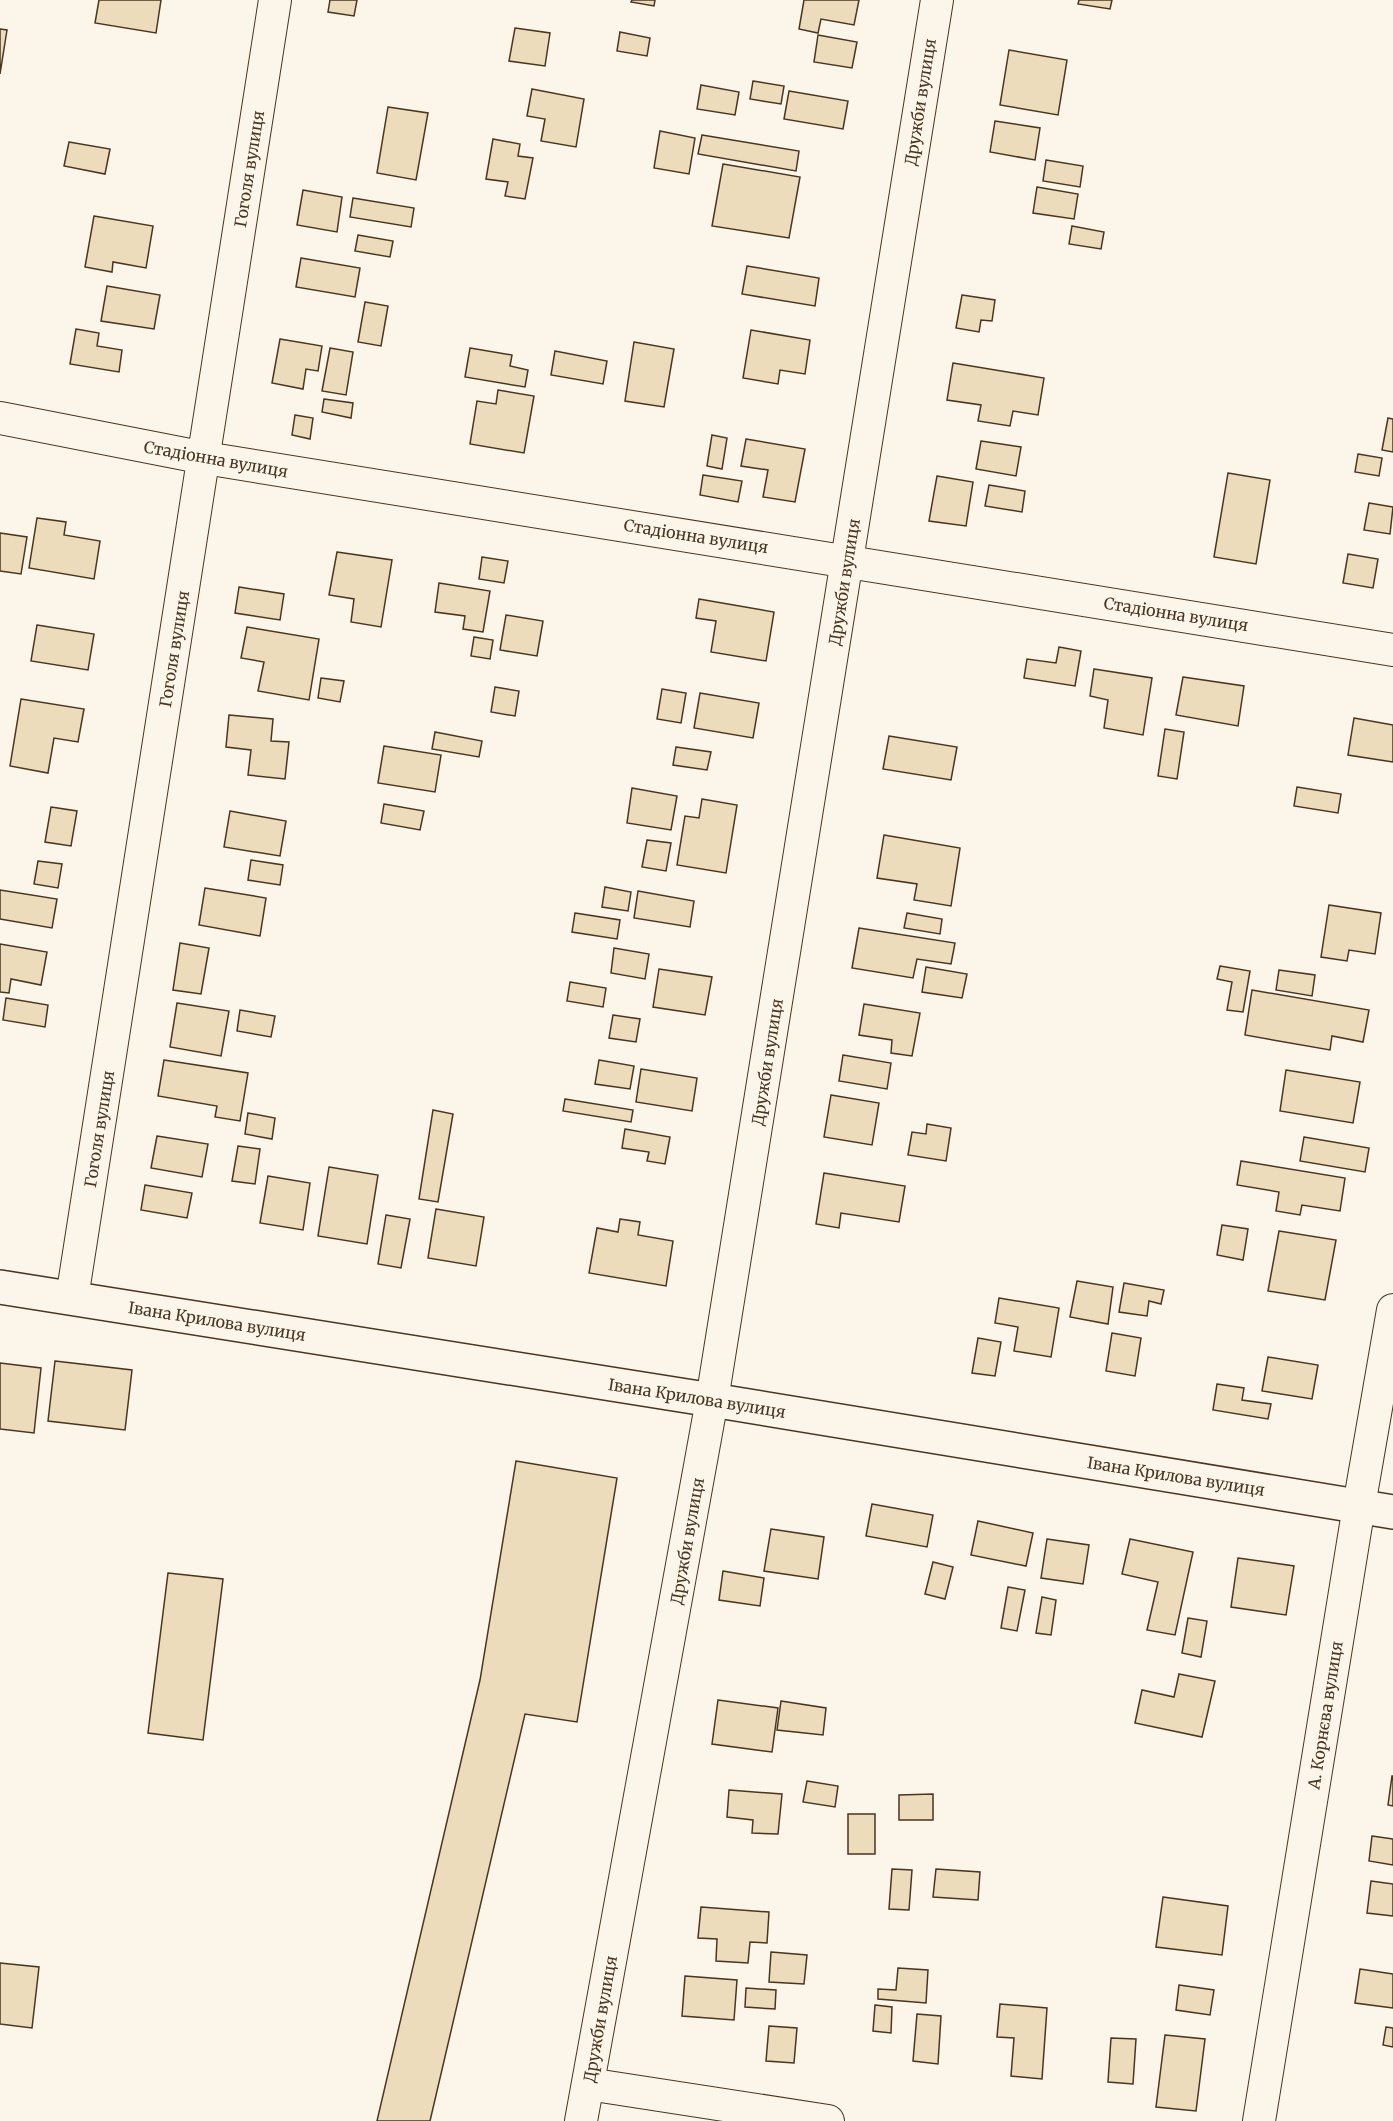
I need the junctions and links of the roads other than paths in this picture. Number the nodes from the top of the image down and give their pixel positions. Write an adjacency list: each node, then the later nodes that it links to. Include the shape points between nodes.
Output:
1 (275, 0): 4 (street, Гоголя вулиця)
2 (937, 0): 5 (street, Дружби вулиця)
3 (0, 418): 4 (street, Стадіонна вулиця)
4 (205, 458): 5 (street, Стадіонна вулиця); 8 (street, Гоголя вулиця)
5 (847, 560): 6 (street, Стадіонна вулиця); 10 (street, Дружби вулиця)
6 (1393, 650)
7 (0, 1287): 8 (street, Івана Крилова вулиця)
8 (72, 1298): 10 (street, Івана Крилова вулиця)
9 (1393, 1310): 11 (street, А. Корнєва вулиця)
10 (712, 1400): 11 (street, Івана Крилова вулиця); 13 (street, Дружби вулиця)
11 (1359, 1506): 12 (street, Івана Крилова вулиця); 16 (street, А. Корнєва вулиця)
12 (1393, 1512)
13 (588, 2084): 14 (street, Дружби вулиця); 15 (street)
14 (581, 2121)
15 (828, 2121)
16 (1259, 2121)

